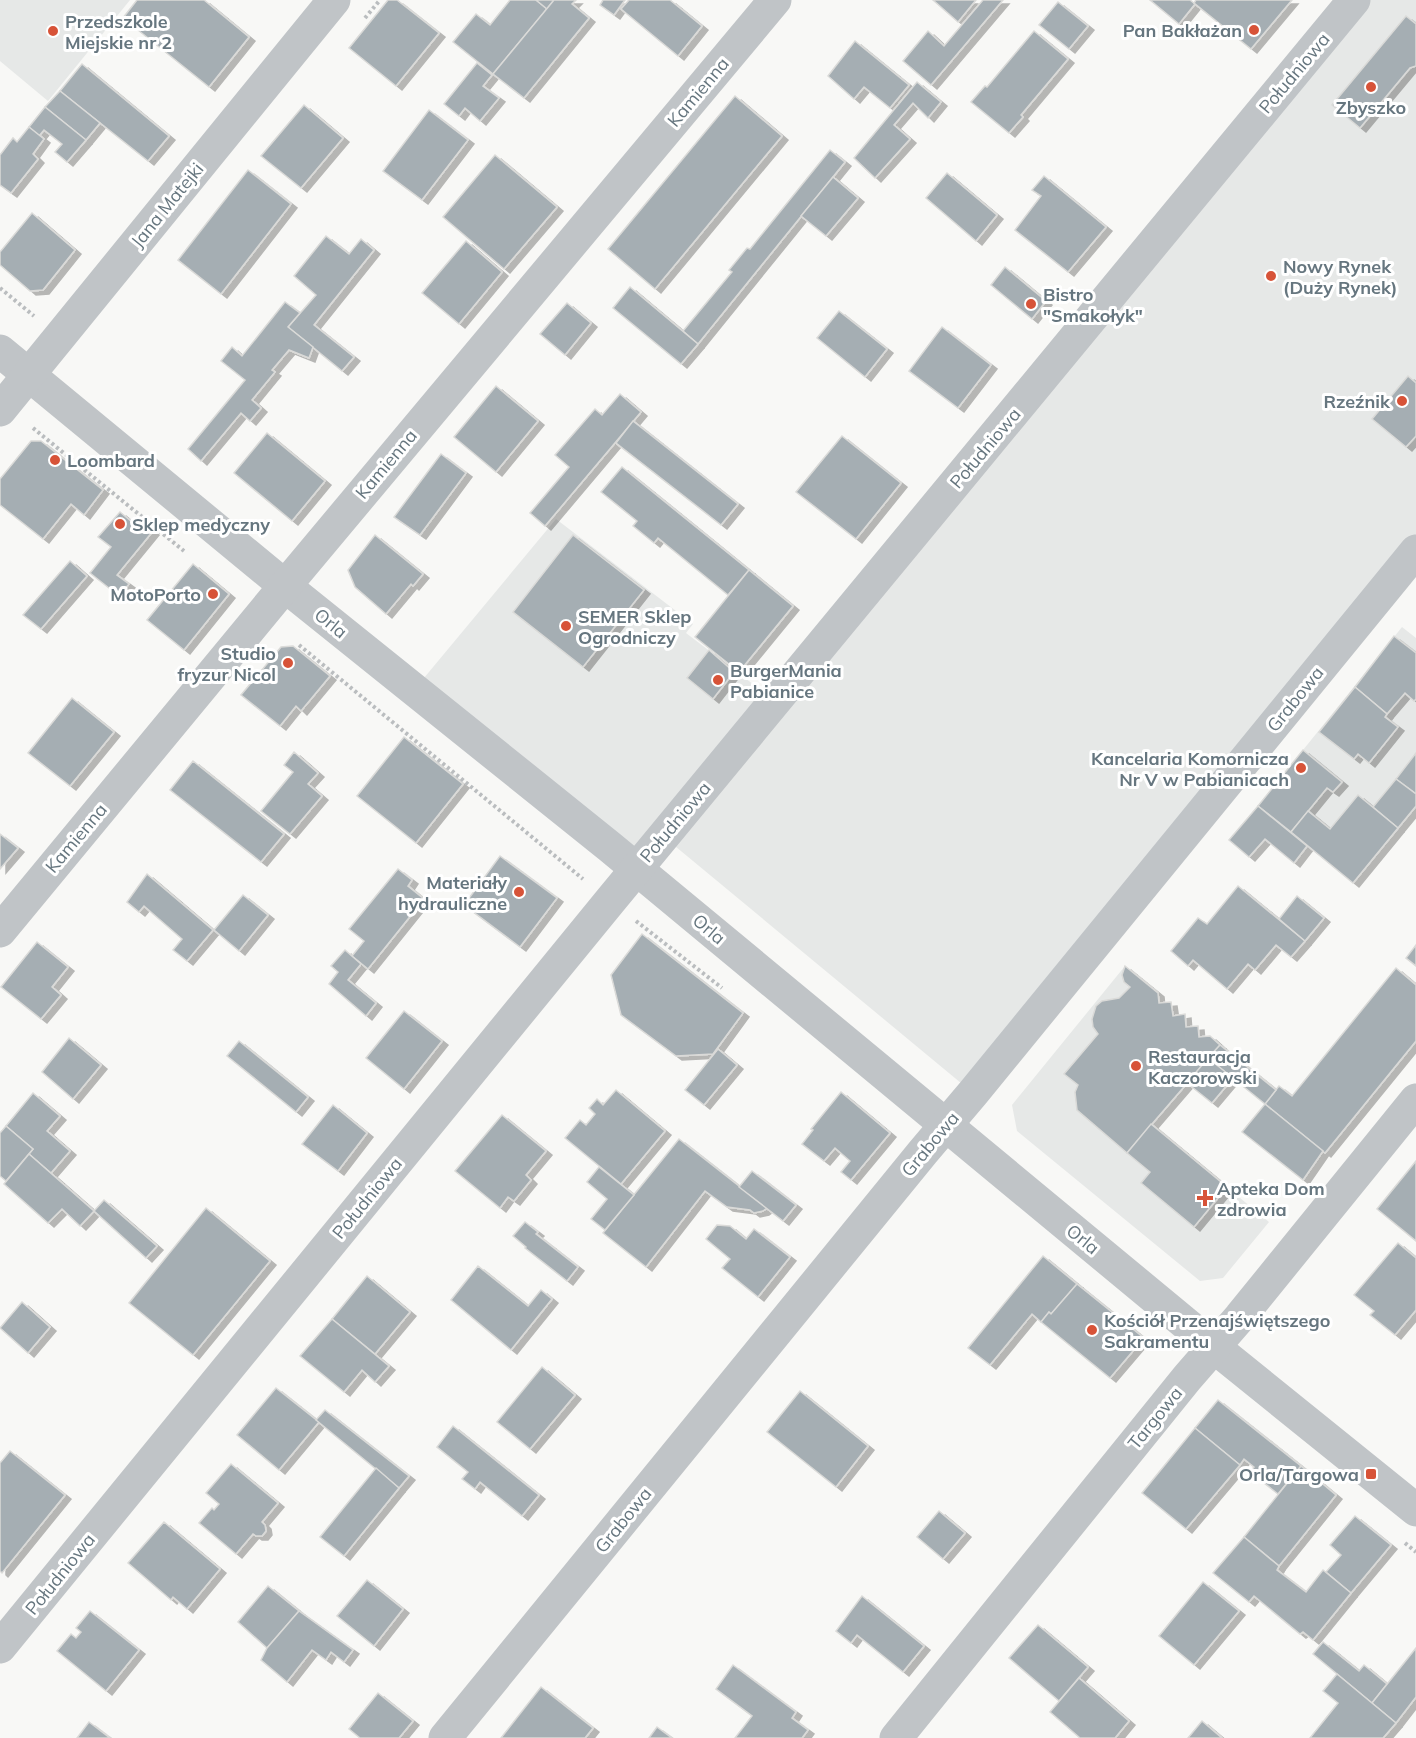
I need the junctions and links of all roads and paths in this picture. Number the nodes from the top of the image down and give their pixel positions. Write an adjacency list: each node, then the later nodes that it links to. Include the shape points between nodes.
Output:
1 (334, 0): 7 (street, Jana Matejki)
2 (775, 0): 12 (street, Kamienna)
3 (1354, 0): 14 (street, Południowa)
4 (0, 288): 5 (path)
5 (38, 319)
6 (0, 351): 7 (street, Orla)
7 (29, 374): 8 (street, Jana Matejki); 12 (street, Orla)
8 (0, 410)
9 (33, 428): 11 (path)
10 (1416, 551): 18 (street, Grabowa)
11 (188, 554)
12 (285, 586): 14 (street, Orla); 16 (street, Kamienna)
13 (292, 639): 15 (path)
14 (636, 869): 18 (street, Orla); 21 (street, Południowa)
15 (585, 880)
16 (0, 931)
17 (1416, 1101): 19 (street, Targowa)
18 (946, 1125): 19 (street, Orla); 22 (street, Grabowa)
19 (1215, 1347): 20 (street, Orla); 23 (street, Targowa)
20 (1416, 1510)
21 (0, 1647)
22 (445, 1738)
23 (896, 1738)

